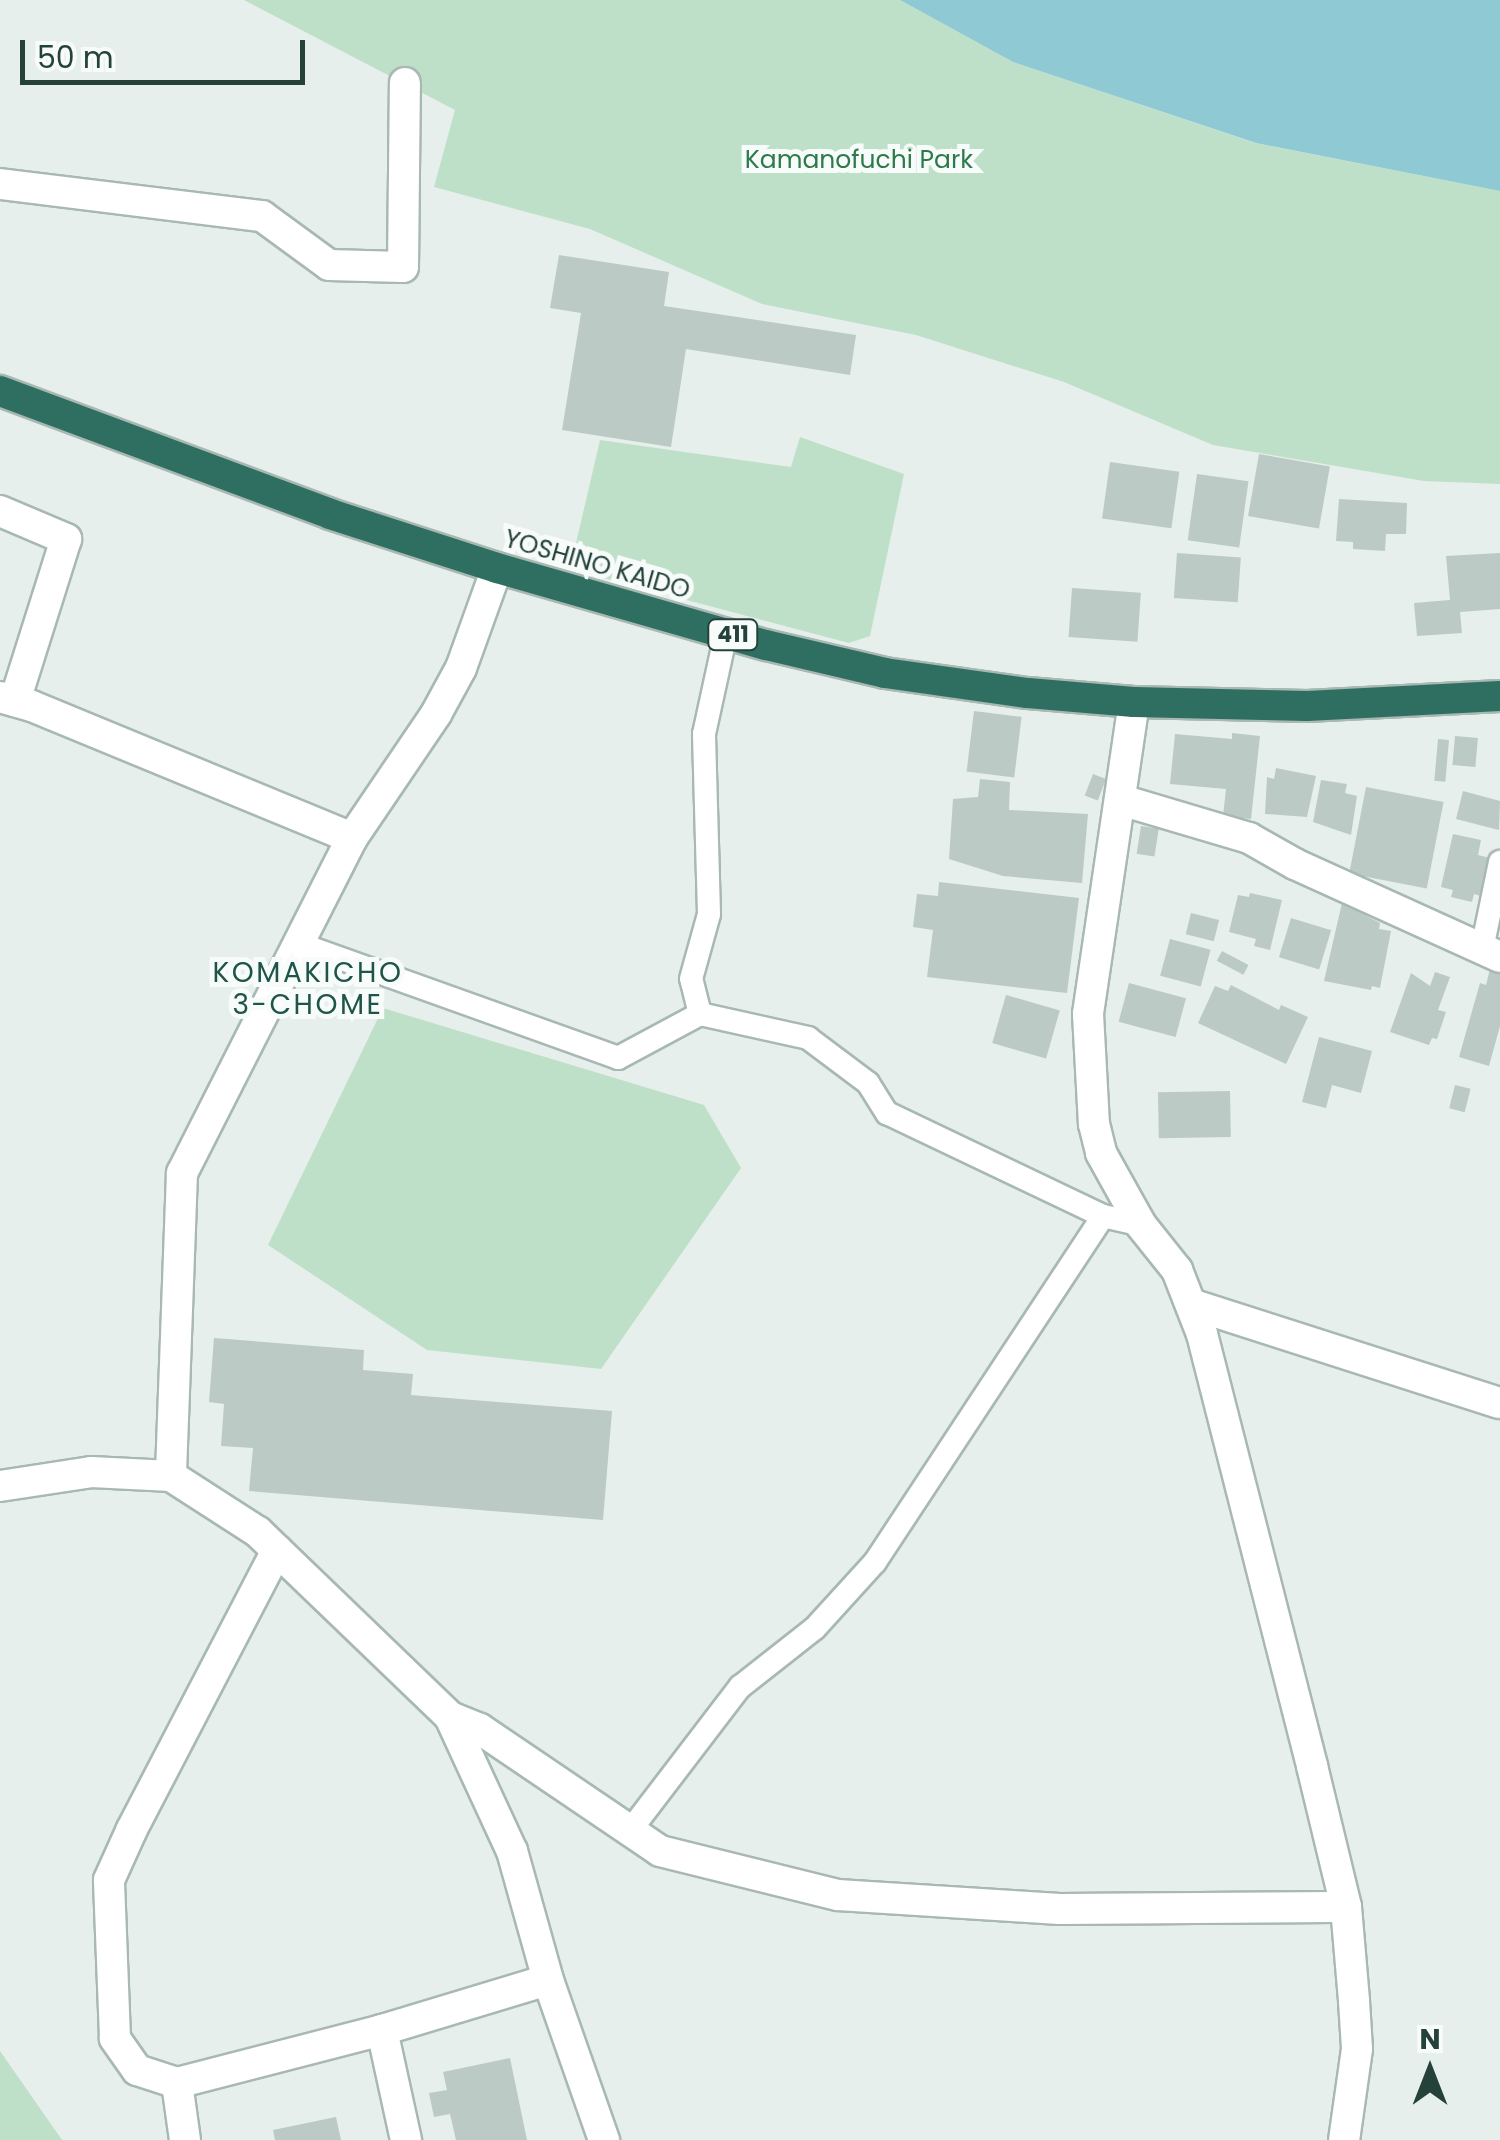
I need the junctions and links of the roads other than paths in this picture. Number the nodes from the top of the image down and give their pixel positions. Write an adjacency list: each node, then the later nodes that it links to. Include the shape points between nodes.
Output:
1 (405, 83): 2 (street, via 403,267 329,265 262,216)
2 (0, 184)
3 (0, 391): 5 (highway, YOSHINO KAIDO / 411, via 330,514)
4 (0, 510): 8 (street, via 66,538)
5 (498, 568): 6 (highway, YOSHINO KAIDO / 411); 11 (street, via 461,668)
6 (726, 633): 9 (highway, YOSHINO KAIDO / 411, via 885,673); 15 (lane, via 704,734 709,914 692,979)
7 (1500, 696): 9 (highway, YOSHINO KAIDO / 411, via 1307,706)
8 (8, 699): 11 (street)
9 (1134, 702): 10 (street)
10 (1121, 800): 14 (street, via 1249,838); 17 (street, via 1088,1014 1089,1072 1101,1154)
11 (352, 838): 13 (street)
12 (1500, 862): 14 (lane)
13 (300, 944): 15 (lane, via 618,1058); 20 (street, via 182,1173)
14 (1491, 953)
15 (700, 1014): 16 (lane, via 808,1038 868,1083 886,1113)
16 (1103, 1216): 17 (lane); 24 (lane, via 875,1562 815,1628 740,1687)
17 (1141, 1224): 18 (street, via 1177,1270)
18 (1191, 1304): 19 (street); 25 (street, via 1218,1387)
19 (1500, 1403)
20 (171, 1476): 21 (street, via 91,1472); 22 (street)
21 (0, 1486)
22 (278, 1551): 23 (street); 28 (street, via 109,1880 116,2038 137,2070)
23 (450, 1717): 24 (street, via 480,1729); 26 (street, via 512,1851)
24 (629, 1832): 25 (street, via 660,1851 838,1895 1060,1908)
25 (1346, 1907): 32 (street, via 1357,2049)
26 (548, 1980): 27 (street); 31 (street)
27 (382, 2030): 28 (street); 30 (street)
28 (177, 2083): 29 (street)
29 (185, 2140)
30 (406, 2140)
31 (604, 2140)
32 (1344, 2140)

